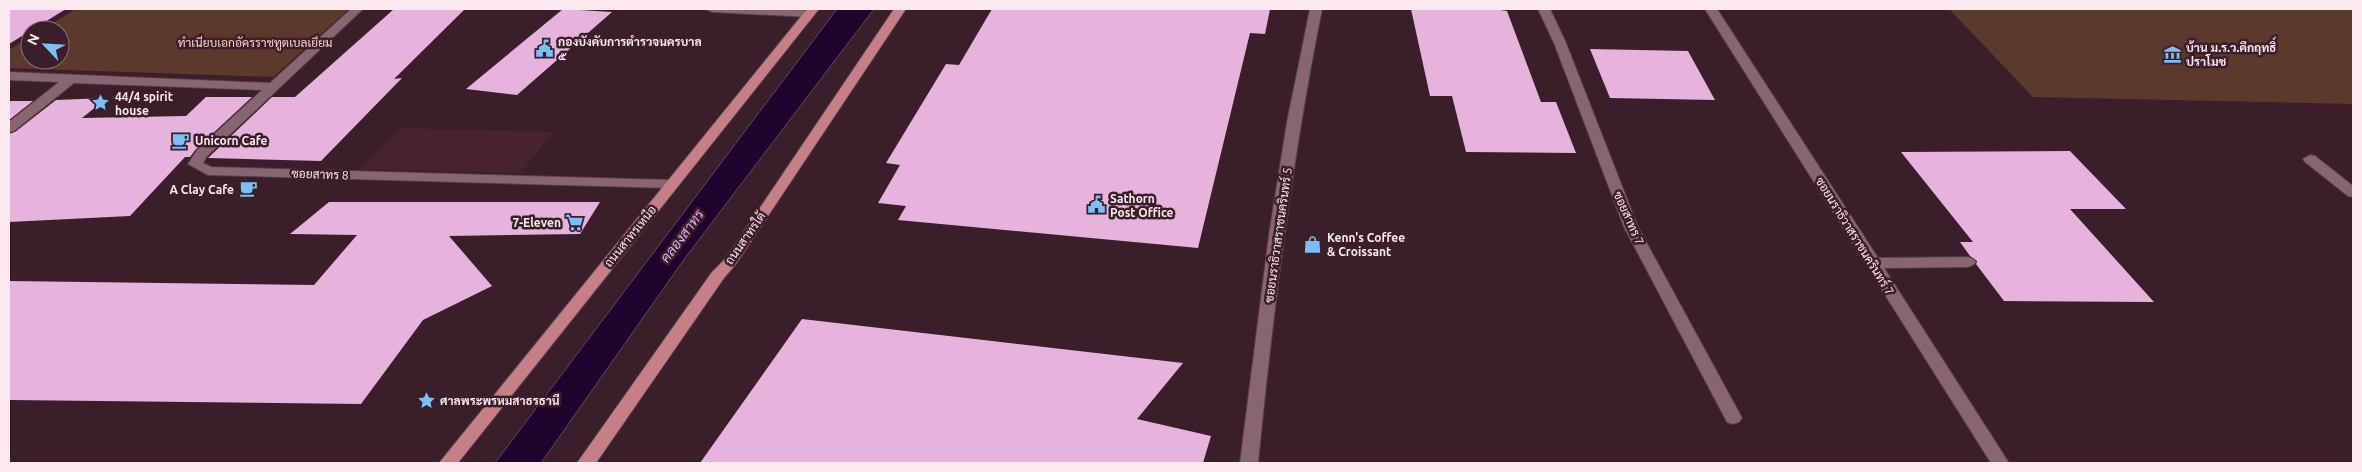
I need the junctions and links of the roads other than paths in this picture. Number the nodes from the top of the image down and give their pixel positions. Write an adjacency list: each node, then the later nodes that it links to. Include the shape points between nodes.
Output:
1 (357, 9): 10 (street, ซอยสาทร 8)
2 (712, 9): 7 (street)
3 (900, 9): 19 (main road, ถนนสาทรใต้, via 731,260)
4 (1316, 9): 20 (street, ซอยนราธิวาสราชนครินทร์ 5, via 1280,217)
5 (1544, 9): 17 (street, ซอยสาทร 7, via 1631,227)
6 (1711, 9): 16 (street, ซอยนราธิวาสราชนครินทร์ 7)
7 (811, 11): 13 (main road, ถนนสาทรเหนือ)
8 (9, 76): 9 (street)
9 (72, 78): 10 (street); 11 (street)
10 (272, 87): 13 (street, ซอยสาทร 8, via 202,153 195,164 208,171)
11 (9, 128)
12 (2310, 158): 14 (street)
13 (672, 184): 18 (main road, ถนนสาทรเหนือ)
14 (2353, 192)
15 (1968, 262): 16 (street)
16 (1873, 263): 21 (street, ซอยนราธิวาสราชนครินทร์ 7)
17 (1733, 418)
18 (448, 463)
19 (586, 463)
20 (1248, 463)
21 (2000, 463)

